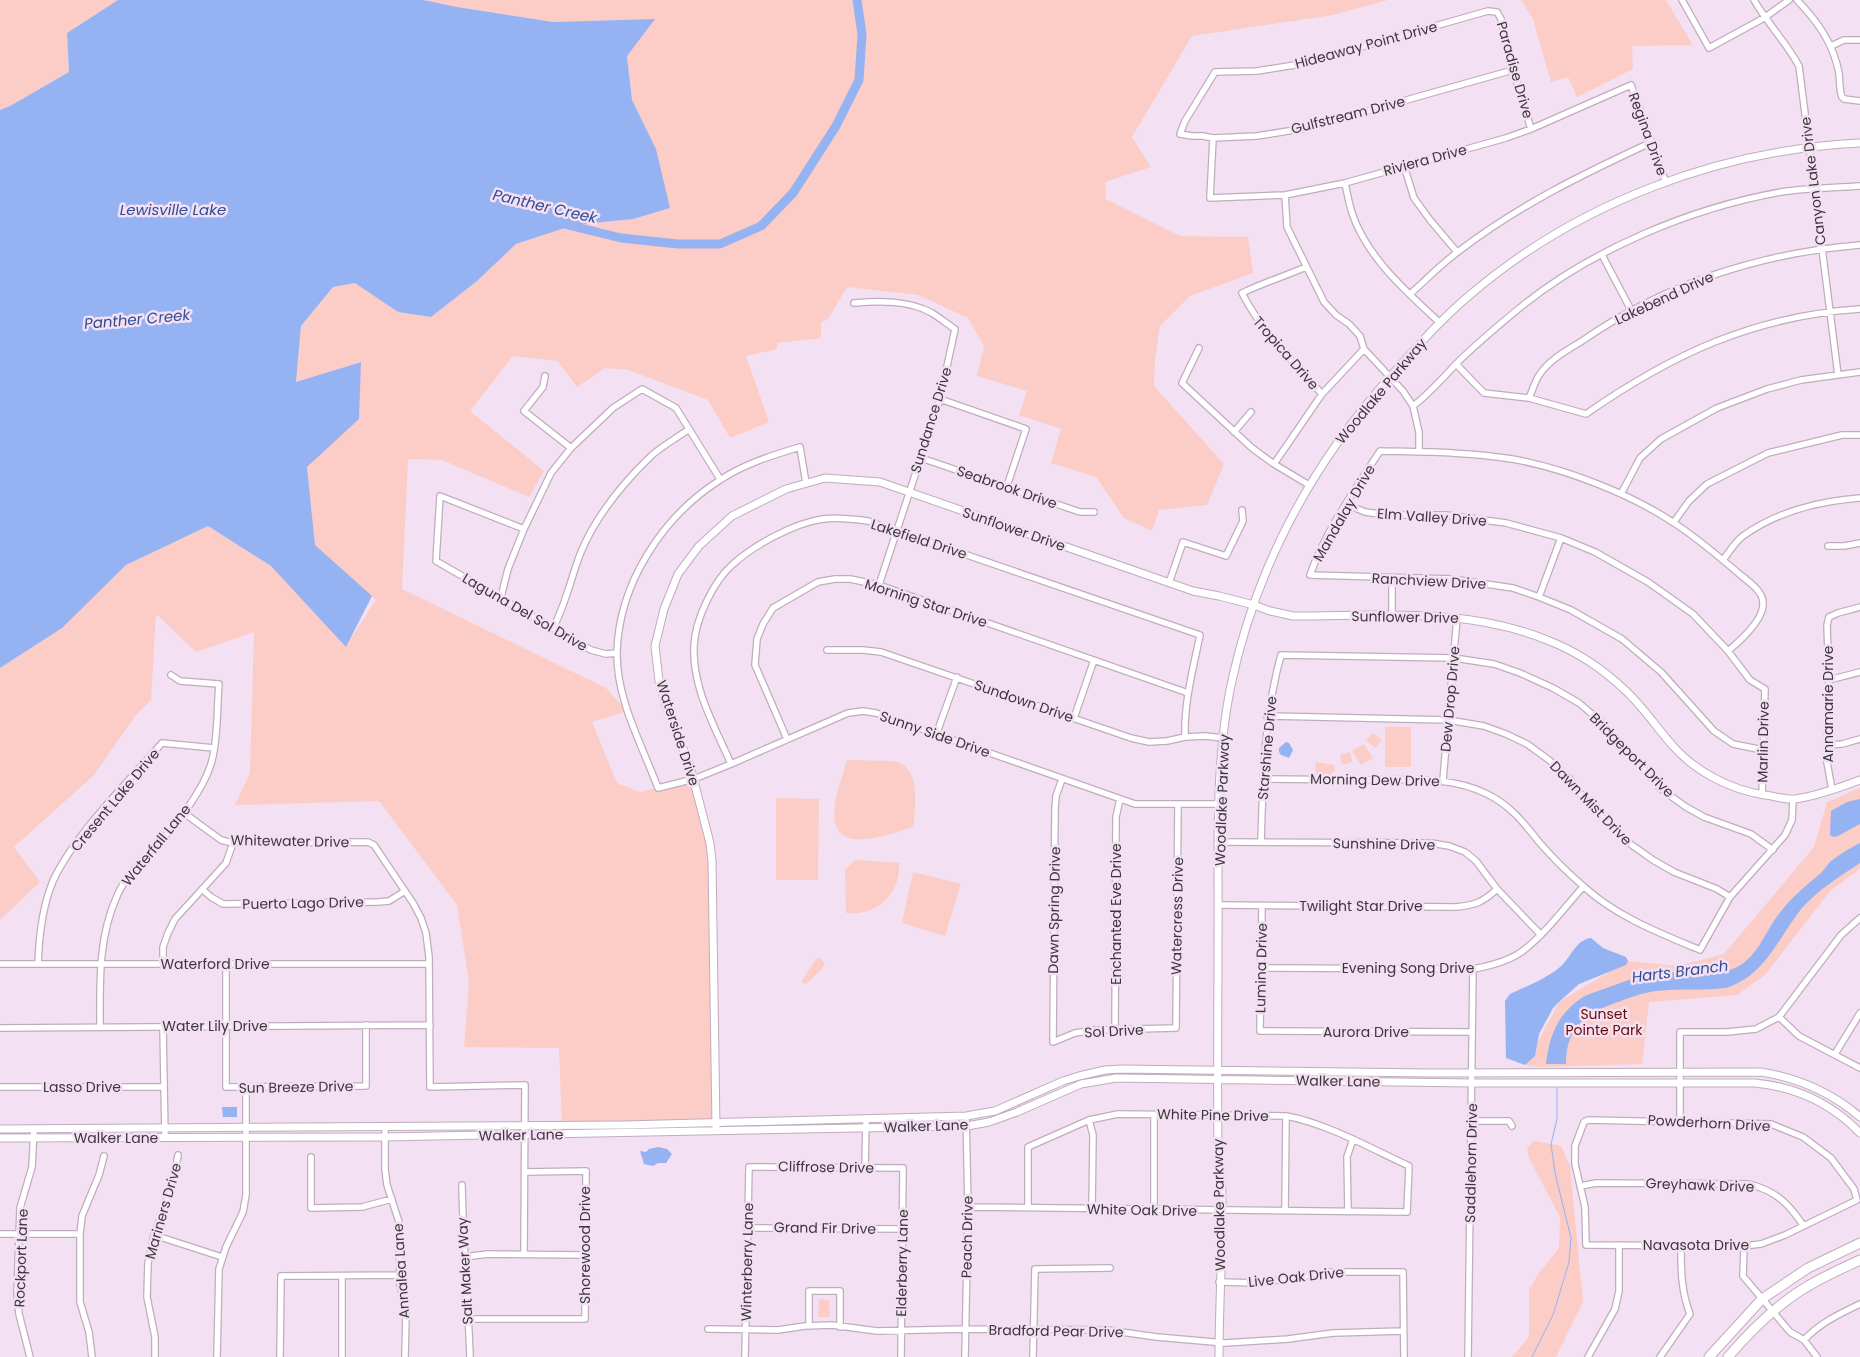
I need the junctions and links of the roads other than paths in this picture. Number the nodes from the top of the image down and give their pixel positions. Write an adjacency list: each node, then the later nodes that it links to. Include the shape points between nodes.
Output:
1 (1682, 0): 6 (street, via 1709,48)
2 (1754, 0): 6 (street, Canyon Lake Drive)
3 (1790, 0): 6 (street)
4 (1797, 0): 8 (street)
5 (1498, 12): 9 (street, Paradise Drive); 13 (street, Hideaway Point Drive, via 1488,11 1301,64 1257,71 1215,72)
6 (1764, 18): 17 (street, Canyon Lake Drive, via 1799,66)
7 (1860, 40): 8 (street, via 1844,40)
8 (1831, 46): 11 (street, via 1840,92 1844,99)
9 (1513, 70): 12 (street, Paradise Drive); 14 (street, Gulfstream Drive, via 1307,128 1257,136)
10 (1631, 84): 12 (street, Riviera Drive); 15 (street, Regina Drive)
11 (1860, 100)
12 (1531, 129): 18 (street, Riviera Drive)
13 (1180, 134): 14 (street, Gulfstream Drive)
14 (1213, 138): 23 (street, Riviera Drive, via 1210,198)
15 (1652, 142): 20 (street, Regina Drive); 26 (street, via 1560,186)
16 (1860, 142): 17 (street, Woodlake Parkway)
17 (1809, 146): 20 (street, Woodlake Parkway, via 1732,161); 22 (street, Canyon Lake Drive)
18 (1404, 166): 19 (street, Riviera Drive); 26 (street, via 1414,198)
19 (1345, 183): 23 (street, Riviera Drive); 29 (street, via 1352,214 1370,247)
20 (1666, 183): 34 (street, Woodlake Parkway, via 1618,201 1544,241 1471,294)
21 (1860, 186): 22 (street)
22 (1814, 188): 25 (street, Canyon Lake Drive); 27 (street, via 1756,198 1695,214)
23 (1285, 195): 28 (street, via 1287,227)
24 (1860, 246): 25 (street, Lakebend Drive)
25 (1822, 250): 32 (street, Lakebend Drive, via 1771,258 1720,272); 33 (street, Canyon Lake Drive)
26 (1457, 252): 29 (street)
27 (1602, 255): 32 (street); 37 (street, via 1524,304)
28 (1306, 267): 36 (street, via 1324,302 1360,336); 42 (street, Tropica Drive, via 1242,293 1271,338)
29 (1410, 294): 34 (street)
30 (854, 303): 44 (street, Sundance Drive, via 880,301 910,305 931,312 955,330)
31 (1860, 309): 33 (street)
32 (1631, 310): 43 (street, Lakebend Drive, via 1550,363 1538,377)
33 (1830, 311): 39 (street, Canyon Lake Drive); 43 (street, via 1768,324 1680,356 1586,414)
34 (1440, 323): 41 (street, Woodlake Parkway)
35 (1199, 348): 48 (street, via 1182,383)
36 (1364, 349): 41 (street); 42 (street)
37 (1456, 364): 43 (street, via 1484,393); 45 (street)
38 (1860, 372): 39 (street)
39 (1838, 375): 59 (street, via 1767,389 1709,413 1661,439 1640,458)
40 (545, 376): 50 (street, via 543,387 524,411)
41 (1389, 378): 45 (street); 56 (street, Woodlake Parkway, via 1344,434)
42 (1322, 394): 53 (street)
43 (1529, 398)
44 (940, 399): 52 (street, Sundance Drive); 57 (street, via 1026,429)
45 (1413, 406): 51 (street, via 1419,432)
46 (1251, 412): 48 (street)
47 (689, 430): 50 (street, via 676,408 642,389 613,408); 54 (street); 81 (street, via 652,456 600,516 582,550 562,612)
48 (1234, 432): 53 (street)
49 (1860, 435): 64 (street, via 1842,435 1768,453 1707,484)
50 (571, 448): 65 (street, via 551,473)
51 (1419, 452): 59 (street, via 1513,459 1564,472); 61 (street, Mandalay Drive, via 1380,451)
52 (921, 458): 57 (street, Seabrook Drive); 58 (street, Sundance Drive)
53 (1274, 464): 56 (street)
54 (720, 479): 55 (street, via 768,457 800,447); 84 (street, via 688,504 662,532 639,570 622,610)
55 (806, 483): 58 (street, Waterside Drive, via 825,478 880,482); 106 (street, Waterside Drive, via 786,488 732,516 699,546 678,574 664,609 655,646 659,681)
56 (1309, 485): 77 (street, Woodlake Parkway, via 1286,525)
57 (1007, 486): 63 (street, Seabrook Drive, via 1080,512)
58 (908, 492): 66 (street, Sundance Drive); 73 (street, Sunflower Drive)
59 (1621, 494): 64 (street)
60 (1860, 498): 70 (street, via 1810,506 1767,522 1742,537)
61 (1346, 504): 67 (street, Elm Valley Drive, via 1365,512 1387,515 1446,515 1491,520); 71 (street, Mandalay Drive, via 1316,558)
62 (1242, 510): 73 (street, via 1243,521 1226,556 1183,542)
63 (1094, 512)
64 (1674, 522): 70 (street)
65 (524, 529): 76 (street); 76 (street, Laguna Del Sol Drive, via 440,496 436,561)
66 (896, 530): 74 (street, Sundance Drive); 93 (street, Lakefield Drive, via 1200,635); 105 (street, Lakefield Drive, via 868,521 848,519 823,519 794,527 771,538 732,565 717,584 702,612 694,646 702,698)
67 (1561, 538): 75 (street); 83 (street, Elm Valley Drive, via 1595,552 1648,582 1692,614)
68 (1860, 543): 69 (street)
69 (1828, 546)
70 (1723, 560): 83 (street, via 1760,593 1763,604 1745,637)
71 (1310, 576): 72 (street, Ranchview Drive)
72 (1392, 578): 75 (street, Ranchview Drive, via 1486,583); 79 (street)
73 (1169, 582): 77 (street, Sunflower Drive)
74 (879, 585): 87 (street, Morning Star Drive); 100 (street, Morning Star Drive, via 850,579 818,582 773,608 763,624 757,638 755,664)
75 (1539, 596): 104 (street, Ranchview Drive, via 1622,639 1661,672 1714,732 1733,744)
76 (501, 597): 81 (street, Laguna Del Sol Drive)
77 (1254, 605): 79 (street, Sunflower Drive, via 1293,616); 99 (street, Woodlake Parkway, via 1232,682)
78 (1860, 607): 91 (street, Annamarie Drive, via 1830,617 1827,625)
79 (1392, 616): 80 (street, Sunflower Drive)
80 (1457, 618): 86 (street, Dew Drop Drive); 112 (street, Sunflower Drive, via 1506,626 1548,640 1589,661 1626,690 1674,747 1696,767 1723,783)
81 (553, 628): 84 (street, Laguna Del Sol Drive, via 592,650 606,654)
82 (827, 650): 90 (street, Sundown Drive, via 881,652)
83 (1728, 651): 92 (street, Elm Valley Drive, via 1750,680)
84 (617, 652): 106 (street, Sunny Side Drive, via 629,719 658,788)
85 (1281, 655): 86 (street, Bridgeport Drive); 94 (street, Starshine Drive)
86 (1454, 658): 96 (street, Dew Drop Drive); 121 (street, Bridgeport Drive, via 1494,664 1573,699 1599,720 1661,789 1704,817 1751,834)
87 (1094, 660): 93 (street, Morning Star Drive); 95 (street)
88 (1860, 672): 91 (street)
89 (171, 675): 103 (street, Waterfall Lane, via 180,681 219,684)
90 (957, 677): 95 (street, Sundown Drive); 97 (street)
91 (1829, 680): 102 (street, Annamarie Drive)
92 (1765, 689): 104 (street, Marlin Drive)
93 (1188, 693): 98 (street)
94 (1267, 716): 96 (street, Dawn Mist Drive); 108 (street, Starshine Drive)
95 (1074, 718): 98 (street, Sundown Drive, via 1149,742)
96 (1448, 720): 109 (street, Dew Drop Drive); 126 (street, Dawn Mist Drive, via 1484,726 1528,744 1570,779 1586,801 1629,843 1674,872)
97 (936, 735): 100 (street, Sunny Side Drive, via 863,711 848,713); 107 (street, Sunny Side Drive)
98 (1185, 737): 99 (street, Sundown Drive)
99 (1223, 738): 116 (street, Woodlake Parkway)
100 (787, 739): 105 (street, Sunny Side Drive)
101 (1860, 739): 102 (street)
102 (1827, 745): 111 (street, Annamarie Drive)
103 (214, 748): 117 (street, Waterfall Lane, via 209,770); 132 (street, Cresent Lake Drive, via 162,743 95,820 74,846 53,881 39,937)
104 (1763, 750): 112 (street, Marlin Drive)
105 (732, 764): 106 (street, Sunny Side Drive)
106 (694, 779): 172 (street, Waterside Drive, via 712,861)
107 (1062, 779): 113 (street, Sunny Side Drive); 151 (street, Dawn Spring Drive, via 1055,810)
108 (1263, 779): 109 (street, Morning Dew Drive); 119 (street, Starshine Drive)
109 (1443, 780): 122 (street, Morning Dew Drive, via 1487,794 1505,804)
110 (1860, 780): 111 (street, Sunflower Drive)
111 (1832, 790): 114 (street, Sunflower Drive)
112 (1762, 795): 114 (street, Sunflower Drive)
113 (1120, 799): 115 (street, Sunny Side Drive, via 1135,804); 148 (street, Enchanted Eve Drive, via 1116,816)
114 (1793, 799): 121 (street, via 1792,820)
115 (1178, 804): 116 (street, Sunny Side Drive); 147 (street, Watercress Drive)
116 (1219, 804): 118 (street, Woodlake Parkway)
117 (184, 813): 120 (street, Whitewater Drive, via 221,840); 133 (street, Waterfall Lane, via 117,894 108,917)
118 (1219, 842): 119 (street, Sunshine Drive); 127 (street, Woodlake Parkway)
119 (1261, 842): 124 (street, Sunshine Drive, via 1431,843 1449,846 1465,852 1476,861)
120 (233, 843): 123 (street, via 226,863); 125 (street, Whitewater Drive, via 368,842 374,844)
121 (1773, 850): 126 (street)
122 (1583, 887): 126 (street, Morning Dew Drive, via 1620,914 1700,950); 130 (street, Evening Song Drive)
123 (202, 889): 125 (street, Puerto Lago Drive, via 223,904 378,902 389,901); 134 (street, via 175,919 168,932 163,947)
124 (1497, 889): 128 (street, Twilight Star Drive, via 1486,900 1456,907); 130 (street, Sunshine Drive)
125 (405, 891): 136 (street, via 426,933)
126 (1730, 897)
127 (1219, 905): 128 (street, Twilight Star Drive); 154 (street, Woodlake Parkway)
128 (1262, 906): 137 (street, Lumina Drive)
129 (1860, 918): 140 (street, via 1841,935)
130 (1541, 935): 138 (street, Evening Song Drive, via 1505,960)
131 (0, 964): 132 (street, Waterford Drive)
132 (38, 964): 133 (street, Waterford Drive)
133 (100, 964): 134 (street, Waterford Drive); 144 (street, Waterfall Lane)
134 (163, 964): 135 (street, Waterford Drive)
135 (226, 964): 136 (street, Waterford Drive); 143 (street)
136 (429, 964): 142 (street)
137 (1262, 968): 138 (street, Evening Song Drive); 149 (street, Lumina Drive)
138 (1473, 969): 150 (street, Saddlehorn Drive)
139 (1860, 1013): 152 (street)
140 (1779, 1017): 152 (street, via 1799,1036); 155 (street, via 1756,1029 1680,1032)
141 (366, 1025): 142 (street, Water Lily Drive); 143 (street, Water Lily Drive); 162 (street, Sun Breeze Drive, via 366,1086)
142 (430, 1025): 178 (street, via 430,1087 525,1085)
143 (226, 1026): 145 (street, Water Lily Drive); 162 (street, Sun Breeze Drive, via 226,1087)
144 (100, 1027): 145 (street, Water Lily Drive); 146 (street, Water Lily Drive)
145 (163, 1027): 161 (street)
146 (0, 1028)
147 (1176, 1028): 148 (street, Sol Drive)
148 (1115, 1030): 151 (street, Sol Drive, via 1075,1033)
149 (1260, 1031): 150 (street, Aurora Drive)
150 (1472, 1032): 156 (street, Saddlehorn Drive)
151 (1053, 1042)
152 (1836, 1054): 153 (street)
153 (1860, 1068)
154 (1218, 1070): 156 (street, Walker Lane); 157 (street, Woodlake Parkway); 164 (street, Walker Lane, via 1121,1069 1089,1073 995,1111)
155 (1680, 1072): 156 (street, Walker Lane); 159 (street); 167 (street, Walker Lane, via 1780,1076 1814,1087)
156 (1472, 1073): 158 (street, Saddlehorn Drive)
157 (1218, 1079): 158 (street, Walker Lane); 165 (street, Woodlake Parkway); 173 (street, Walker Lane, via 1116,1078 1081,1084 1017,1112)
158 (1472, 1082): 159 (street, Walker Lane); 170 (street, Saddlehorn Drive)
159 (1680, 1082): 171 (street); 181 (street, Walker Lane, via 1755,1082 1792,1090 1832,1109)
160 (0, 1087): 161 (street, Lasso Drive)
161 (164, 1087): 183 (street)
162 (246, 1087): 179 (street)
163 (1154, 1114): 165 (street, White Pine Drive); 169 (street, White Pine Drive, via 1118,1114); 200 (street)
164 (966, 1116): 168 (street, Walker Lane); 173 (street, Peach Drive)
165 (1218, 1116): 166 (street, White Pine Drive); 201 (street, Woodlake Parkway)
166 (1286, 1116): 185 (street, White Pine Drive); 202 (street)
167 (1860, 1117)
168 (866, 1119): 172 (street, Walker Lane); 176 (street)
169 (1089, 1120): 198 (street, White Pine Drive, via 1028,1147); 199 (street, via 1093,1135)
170 (1471, 1121): 174 (street, via 1509,1121); 253 (street, Saddlehorn Drive)
171 (1680, 1121): 194 (street, Powderhorn Drive, via 1584,1122 1575,1146 1575,1164); 196 (street, Powderhorn Drive, via 1771,1124 1803,1137 1831,1158 1854,1190)
172 (716, 1126): 176 (street, Walker Lane); 177 (street, Walker Lane)
173 (967, 1126): 176 (street, Walker Lane); 197 (street, Peach Drive)
174 (1512, 1126)
175 (0, 1128): 182 (street, Walker Lane)
176 (866, 1128): 190 (street)
177 (624, 1129): 178 (street, Walker Lane); 178 (street, Walker Lane, via 562,1125)
178 (525, 1130): 180 (street, Walker Lane, via 481,1135); 180 (street, Walker Lane, via 428,1126); 192 (street)
179 (247, 1132): 180 (street, Walker Lane); 180 (street, Walker Lane, via 291,1127); 183 (street, Walker Lane); 183 (street, Walker Lane, via 202,1137); 218 (street, via 243,1212)
180 (384, 1132): 195 (street, Annalea Lane, via 385,1169)
181 (1860, 1132)
182 (34, 1133): 183 (street, Walker Lane, via 117,1138); 183 (street, Walker Lane, via 72,1128); 184 (street, Walker Lane); 209 (street, Rockport Lane, via 32,1167 20,1208)
183 (165, 1133)
184 (0, 1138)
185 (1353, 1140): 203 (street, via 1347,1157); 204 (street, White Pine Drive, via 1409,1166)
186 (178, 1155): 211 (street, Mariners Drive, via 173,1183)
187 (104, 1156): 210 (street, via 82,1216)
188 (312, 1157): 195 (street, via 311,1208 362,1207)
189 (749, 1167): 190 (street, Cliffrose Drive); 206 (street, Winterberry Lane)
190 (865, 1168): 191 (street, Cliffrose Drive)
191 (903, 1168): 207 (street, Elderberry Lane)
192 (525, 1172): 216 (street); 217 (street, Shorewood Drive, via 586,1171)
193 (462, 1185): 219 (street, Salt Maker Way)
194 (1581, 1186): 205 (street, Greyhawk Drive, via 1596,1183 1749,1184 1777,1196); 213 (street, Navasota Drive, via 1586,1245)
195 (392, 1199): 222 (street, Annalea Lane, via 399,1222)
196 (1857, 1200): 205 (street, Navasota Drive)
197 (968, 1208): 198 (street, White Oak Drive); 233 (street, Peach Drive)
198 (1028, 1208): 199 (street, White Oak Drive)
199 (1092, 1209): 200 (street, White Oak Drive)
200 (1154, 1210): 201 (street, White Oak Drive)
201 (1222, 1210): 202 (street, White Oak Drive); 224 (street, Woodlake Parkway)
202 (1285, 1211): 203 (street, White Oak Drive)
203 (1348, 1212): 204 (street, White Oak Drive)
204 (1407, 1212)
205 (1803, 1225): 215 (street, Navasota Drive, via 1761,1244)
206 (748, 1228): 207 (street, Grand Fir Drive); 232 (street, Winterberry Lane)
207 (902, 1229): 235 (street, Elderberry Lane)
208 (0, 1234): 209 (street)
209 (19, 1234): 210 (street); 239 (street, Rockport Lane, via 17,1294)
210 (80, 1234): 240 (street, via 80,1302)
211 (154, 1235): 218 (street); 241 (street, Mariners Drive, via 146,1284)
212 (1860, 1243): 225 (main road, via 1808,1268)
213 (1619, 1245): 214 (street, Navasota Drive); 254 (street, via 1619,1291 1615,1309)
214 (1681, 1245): 215 (street, Navasota Drive); 255 (street, via 1681,1284 1690,1314)
215 (1744, 1246): 225 (street, via 1743,1276)
216 (524, 1254): 217 (street); 219 (street)
217 (585, 1255): 228 (street, Shorewood Drive, via 585,1319)
218 (222, 1257): 242 (street)
219 (464, 1258): 228 (street, Salt Maker Way)
220 (1860, 1260): 227 (main road, via 1808,1286)
221 (1110, 1268): 234 (street, via 1035,1269)
222 (400, 1275): 223 (street); 245 (street, Annalea Lane, via 406,1313)
223 (342, 1276): 243 (street, via 281,1276); 244 (street)
224 (1219, 1282): 236 (street, Live Oak Drive, via 1259,1282 1330,1272 1403,1272); 238 (street, Woodlake Parkway)
225 (1762, 1299): 227 (street); 256 (main road)
226 (1860, 1304): 237 (street, via 1833,1316)
227 (1772, 1311): 237 (street, via 1790,1332); 257 (main road)
228 (468, 1319): 246 (street, Salt Maker Way)
229 (809, 1326): 230 (street, Bradford Pear Drive); 230 (street, via 809,1291 840,1291); 232 (street, Bradford Pear Drive, via 778,1330)
230 (840, 1327): 235 (street, Bradford Pear Drive)
231 (708, 1329): 232 (street, Bradford Pear Drive)
232 (746, 1329): 247 (street, Winterberry Lane)
233 (965, 1329): 234 (street, Bradford Pear Drive); 235 (street, Bradford Pear Drive); 249 (street, Peach Drive)
234 (1033, 1330): 238 (street, Bradford Pear Drive, via 1107,1330); 250 (street)
235 (901, 1331): 248 (street, Elderberry Lane)
236 (1403, 1331): 238 (street, Bradford Pear Drive); 252 (street)
237 (1804, 1340): 258 (street)
238 (1219, 1342): 251 (street, Woodlake Parkway)
239 (30, 1357)
240 (92, 1357)
241 (155, 1357)
242 (217, 1357)
243 (280, 1357)
244 (342, 1357)
245 (405, 1357)
246 (470, 1357)
247 (745, 1357)
248 (901, 1357)
249 (965, 1357)
250 (1033, 1357)
251 (1219, 1357)
252 (1404, 1357)
253 (1468, 1357)
254 (1588, 1357)
255 (1660, 1357)
256 (1709, 1357)
257 (1728, 1357)
258 (1817, 1357)

